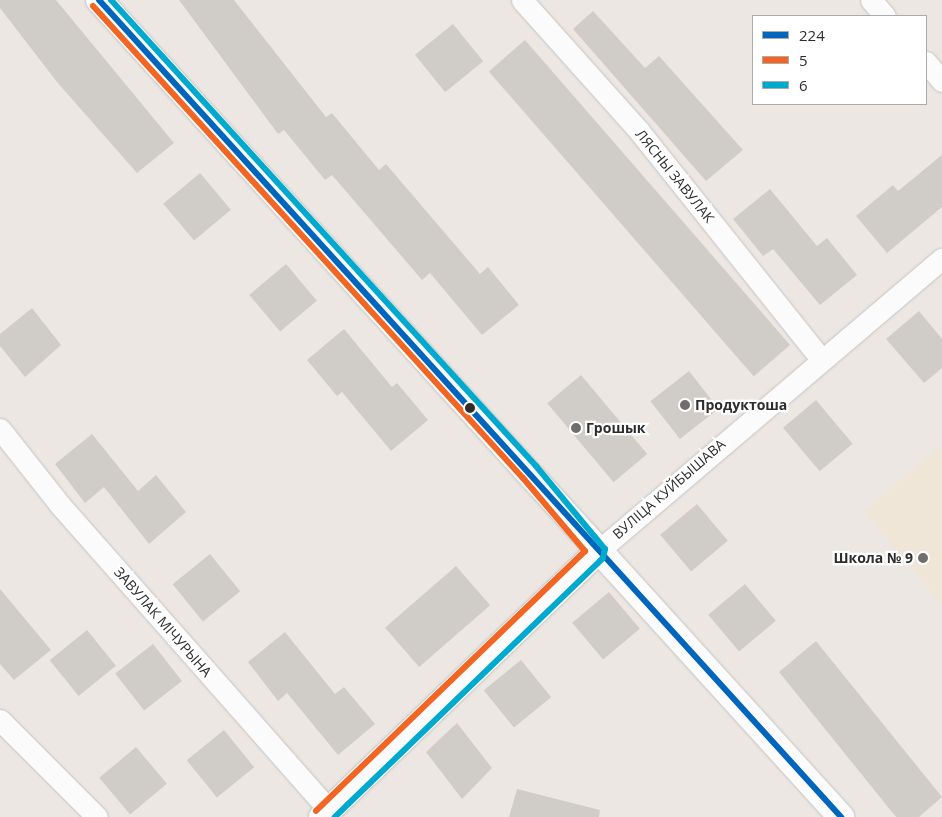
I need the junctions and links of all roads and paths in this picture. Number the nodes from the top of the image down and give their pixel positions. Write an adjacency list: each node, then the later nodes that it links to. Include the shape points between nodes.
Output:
1 (99, 0): 10 (street, via 530,472)
2 (522, 0): 8 (street, ЛЯСНЫ ЗАВУЛАК, via 639,130)
3 (871, 0): 4 (street)
4 (884, 15)
5 (927, 63): 6 (street)
6 (942, 81)
7 (942, 258): 8 (street, ВУЛІЦА КУЙБЫШАВА)
8 (820, 358): 10 (street, ВУЛІЦА КУЙБЫШАВА)
9 (0, 429): 12 (street, ЗАВУЛАК МІЧУРЫНА, via 60,505)
10 (597, 552): 12 (street, ВУЛІЦА КУЙБЫШАВА); 14 (street)
11 (0, 720): 13 (street)
12 (326, 815)
13 (97, 817)
14 (841, 817)

